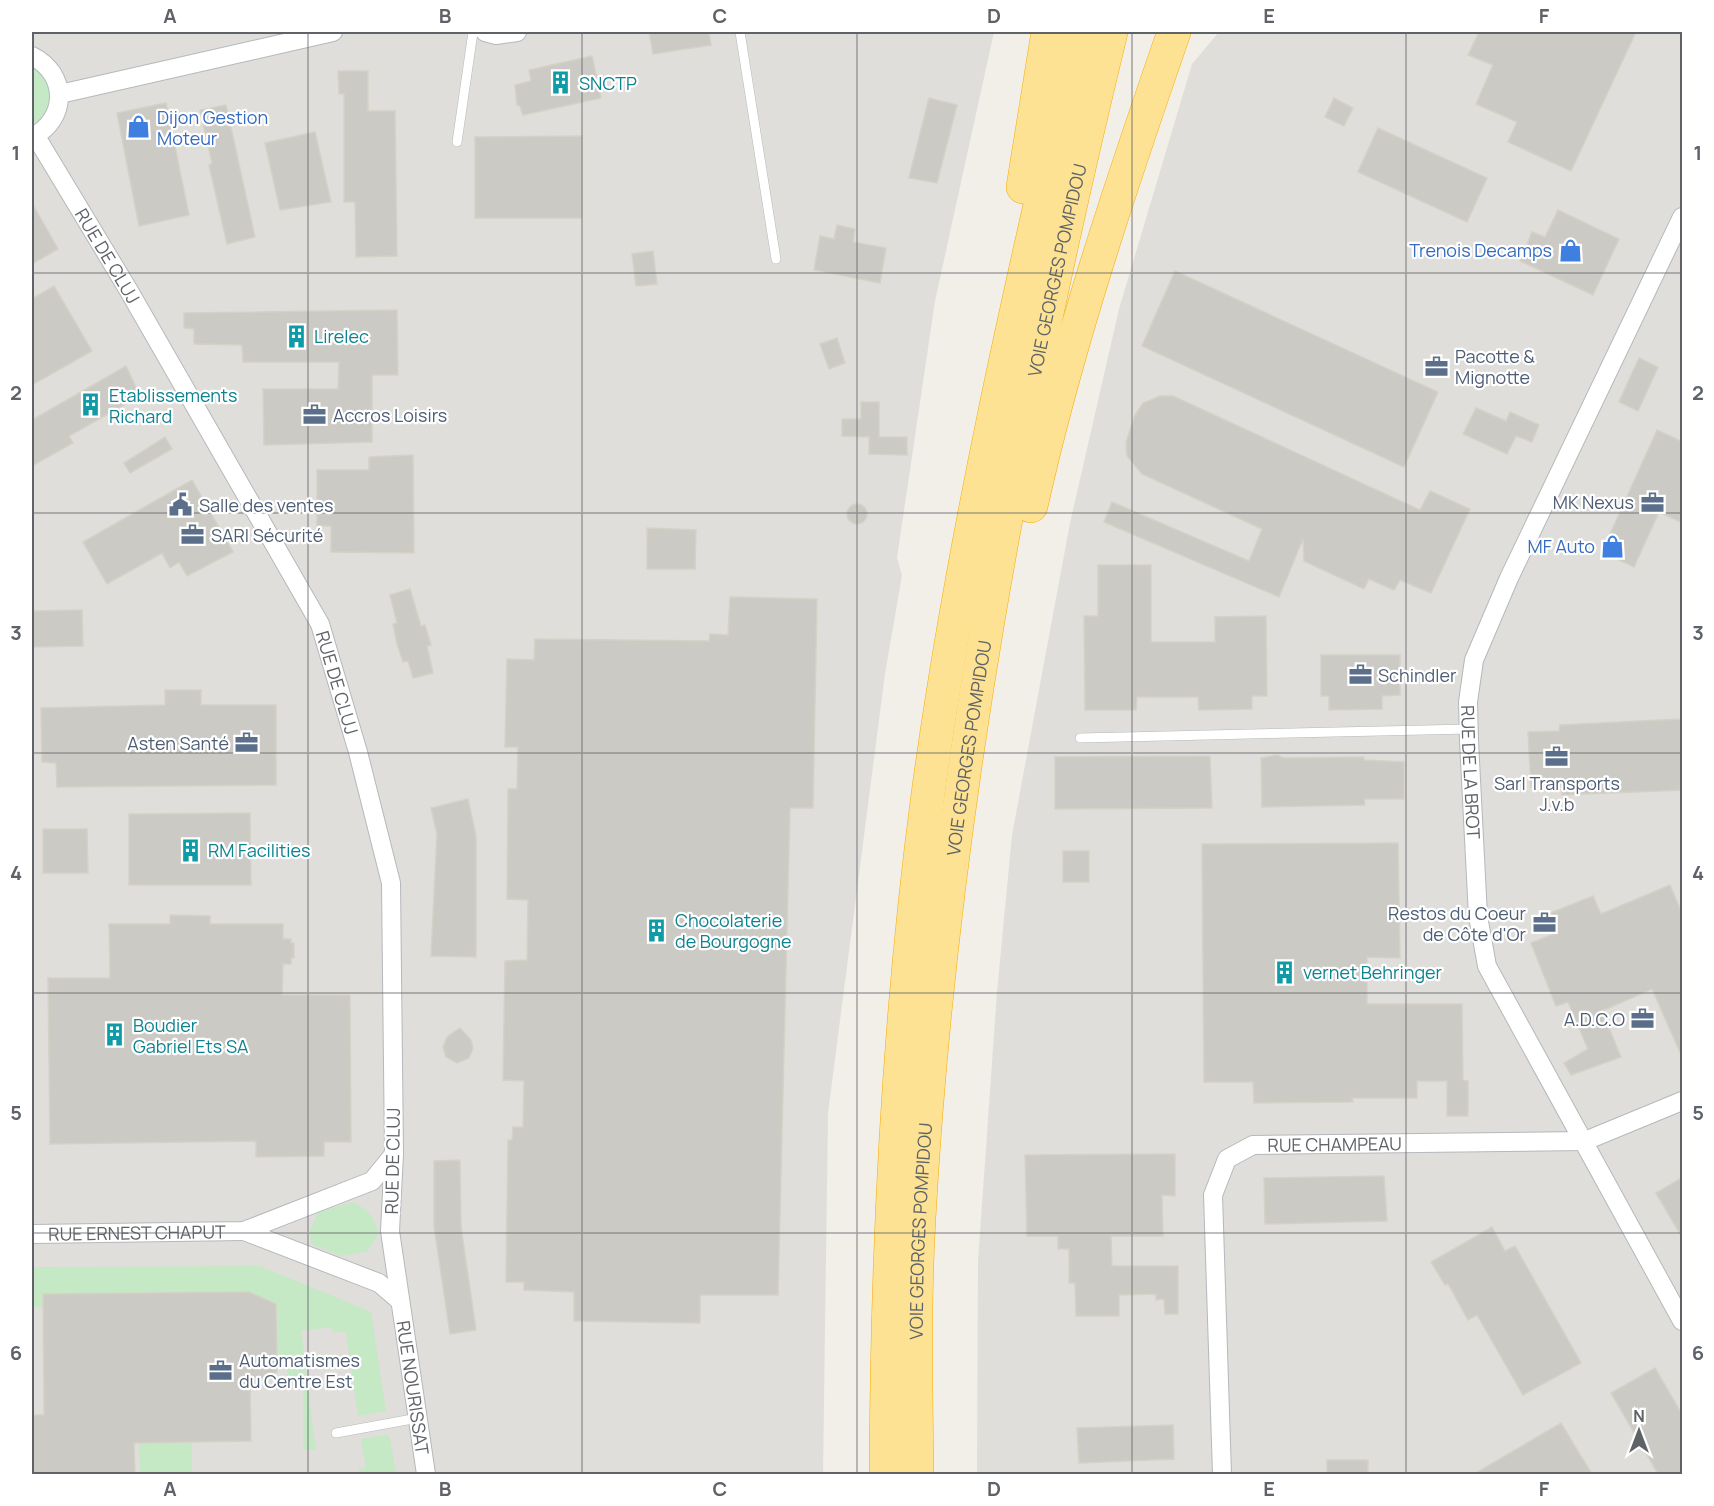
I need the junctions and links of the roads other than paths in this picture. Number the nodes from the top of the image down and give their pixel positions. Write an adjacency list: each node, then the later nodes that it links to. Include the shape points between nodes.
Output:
1 (333, 32): 11 (street)
2 (473, 32): 13 (lane)
3 (485, 32): 4 (street)
4 (517, 32)
5 (740, 32): 15 (lane)
6 (1048, 32): 16 (highway, via 987,392)
7 (1080, 32): 16 (highway, VOIE GEORGES POMPIDOU)
8 (1111, 32): 19 (highway, VOIE GEORGES POMPIDOU, via 1024,425)
9 (1174, 32): 19 (highway, via 1090,283 1036,481 991,688)
10 (32, 56): 11 (street, via 51,70)
11 (60, 94): 12 (street, via 52,122)
12 (33, 136): 22 (street, RUE DE CLUJ, via 129,291 320,624 392,883)
13 (457, 142)
14 (1683, 217): 17 (street, RUE DE LA BROT, via 1509,578 1474,660)
15 (776, 259)
16 (979, 493): 30 (highway, VOIE GEORGES POMPIDOU, via 928,793 914,916 891,1215)
17 (1468, 729): 18 (lane); 21 (street, RUE DE LA BROT, via 1478,916 1487,966 1554,1091)
18 (1080, 738)
19 (970, 743): 31 (highway, VOIE GEORGES POMPIDOU, via 938,979 918,1219)
20 (1683, 1101): 21 (street)
21 (1586, 1141): 26 (street, RUE DE LA BROT); 32 (street, RUE CHAMPEAU, via 1253,1145 1227,1160 1213,1195)
22 (393, 1154): 23 (street, RUE ERNEST CHAPUT, via 372,1181); 25 (street, RUE DE CLUJ, via 390,1231)
23 (244, 1231): 24 (street, RUE ERNEST CHAPUT); 25 (street, RUE ERNEST CHAPUT, via 379,1283)
24 (32, 1234)
25 (400, 1301): 27 (street, RUE NOURISSAT)
26 (1683, 1321)
27 (418, 1418): 28 (lane); 29 (street, RUE NOURISSAT)
28 (336, 1433)
29 (426, 1474)
30 (886, 1474)
31 (917, 1474)
32 (1222, 1474)

